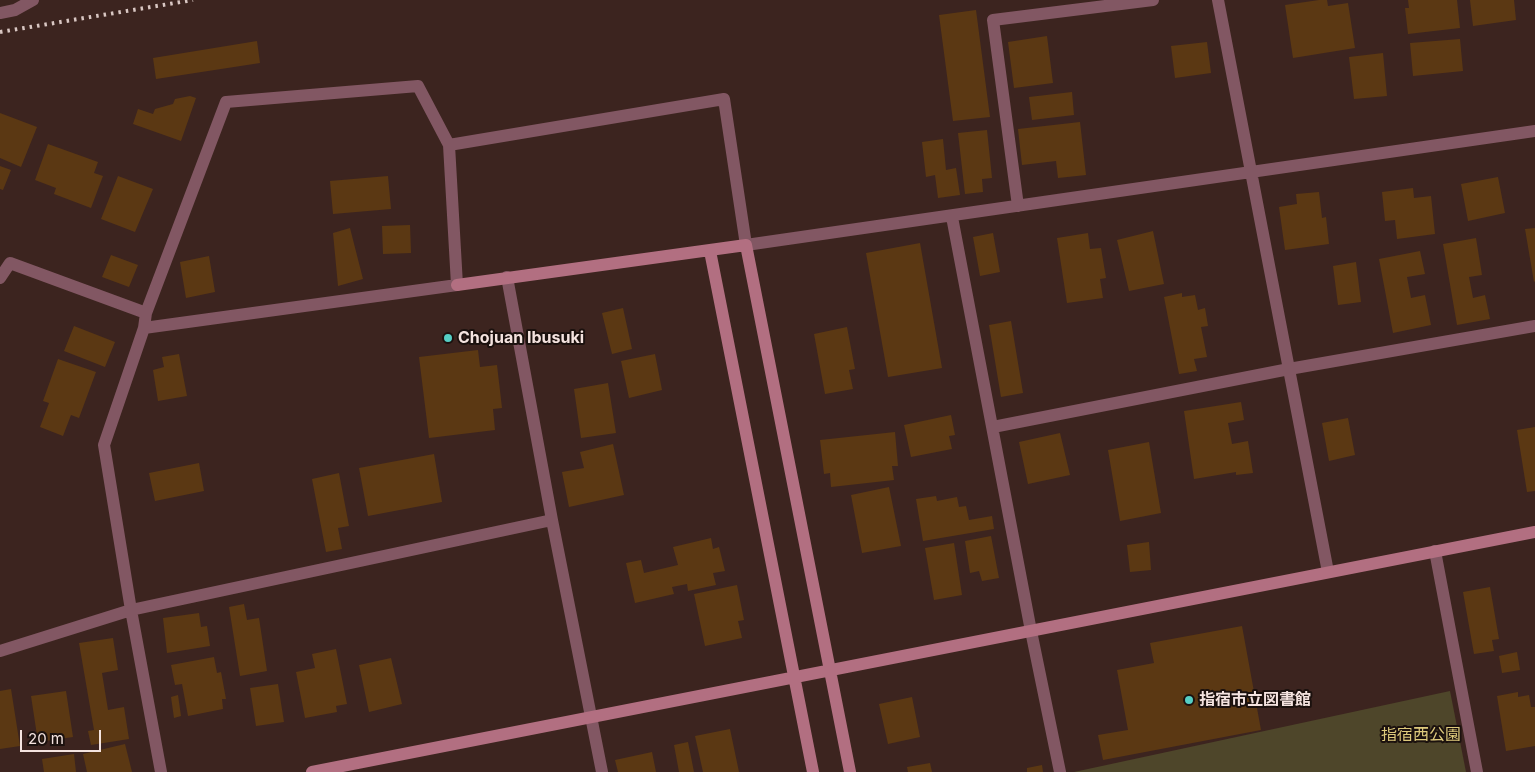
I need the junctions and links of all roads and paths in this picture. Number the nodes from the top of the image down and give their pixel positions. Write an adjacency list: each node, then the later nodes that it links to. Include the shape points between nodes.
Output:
1 (33, 0): 4 (street, via 15,10)
2 (1153, 0): 8 (street, via 993,20)
3 (1218, 0): 7 (street)
4 (0, 13)
5 (1535, 131): 7 (street)
6 (449, 145): 10 (street, via 724,99); 14 (street); 15 (street, via 418,86 226,102)
7 (1252, 172): 8 (street); 18 (street)
8 (1018, 206): 9 (street)
9 (952, 217): 10 (street); 19 (street)
10 (746, 245): 11 (street); 27 (street)
11 (710, 251): 12 (street); 28 (street)
12 (508, 277): 14 (street); 20 (street)
13 (0, 278): 15 (street, via 10,263)
14 (457, 285): 17 (street)
15 (146, 313): 17 (street)
16 (1535, 326): 18 (street)
17 (144, 328): 24 (street, via 104,445)
18 (1289, 369): 19 (street); 23 (street)
19 (993, 427): 25 (street)
20 (552, 520): 24 (street); 29 (street)
21 (1535, 532): 22 (street)
22 (1435, 551): 23 (street); 36 (street)
23 (1328, 572): 25 (street)
24 (131, 610): 26 (street); 30 (street)
25 (1031, 631): 27 (street); 35 (street)
26 (0, 651)
27 (830, 670): 28 (street); 34 (street)
28 (794, 677): 29 (street); 33 (street)
29 (591, 717): 31 (street); 32 (street)
30 (161, 772)
31 (312, 772)
32 (602, 772)
33 (813, 772)
34 (850, 772)
35 (1060, 772)
36 (1478, 772)

